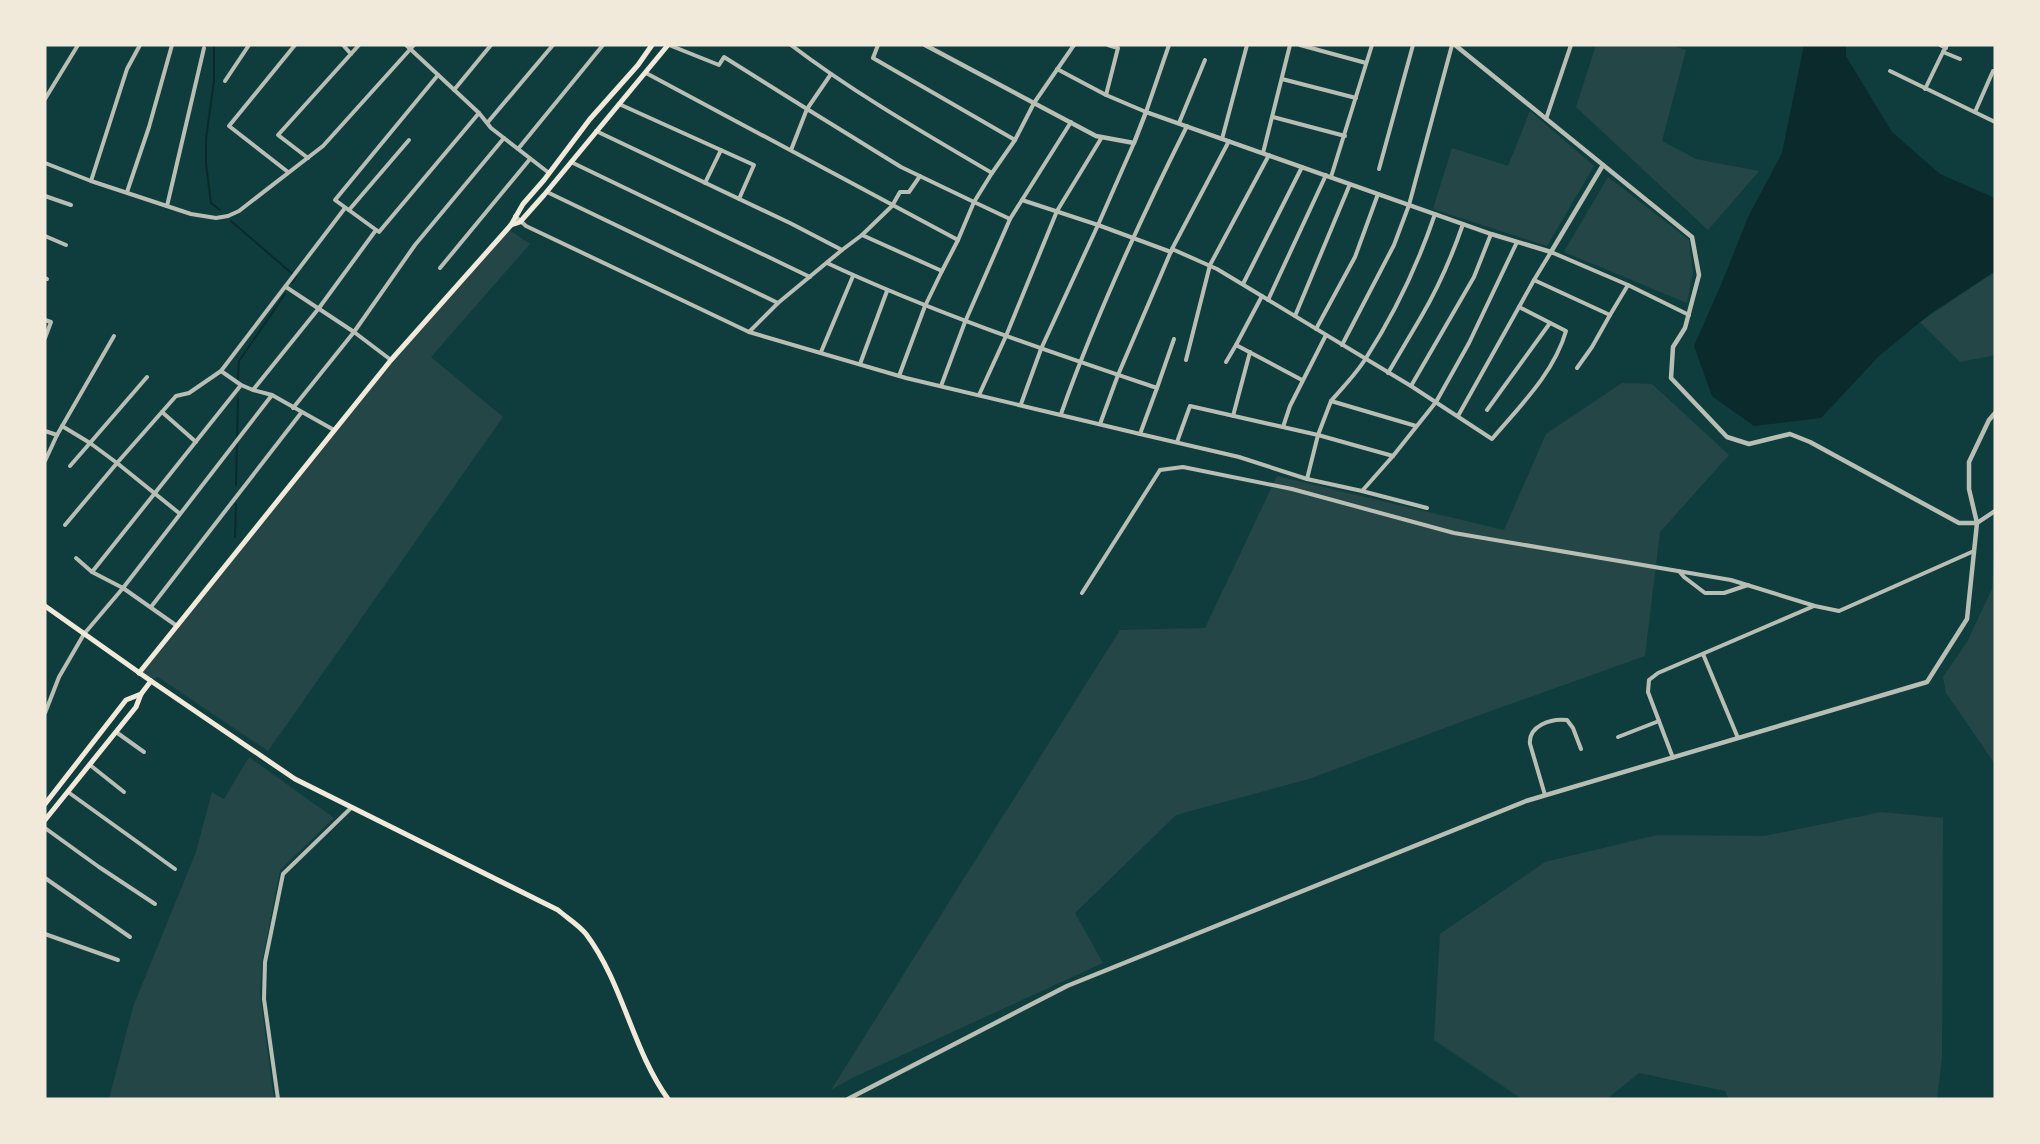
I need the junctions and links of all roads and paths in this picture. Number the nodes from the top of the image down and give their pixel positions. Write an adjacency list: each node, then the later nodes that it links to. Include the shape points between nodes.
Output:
1 (78, 45): 48 (street)
2 (132, 45): 28 (street)
3 (172, 45): 91 (street)
4 (249, 45): 43 (street)
5 (295, 45): 83 (street, via 229,126)
6 (343, 45): 32 (street)
7 (359, 45): 32 (street)
8 (406, 45): 29 (street)
9 (491, 45): 45 (street)
10 (553, 45): 57 (street)
11 (603, 45): 71 (street)
12 (652, 45): 84 (main road)
13 (668, 45): 39 (main road); 51 (street, via 718,65 724,57)
14 (791, 45): 40 (street)
15 (878, 45): 68 (street, via 873,58)
16 (925, 45): 49 (street)
17 (1074, 45): 36 (street)
18 (1108, 45): 46 (street, via 1118,48)
19 (1169, 45): 52 (street)
20 (1247, 45): 66 (street)
21 (1290, 45): 42 (street)
22 (1300, 45): 35 (street)
23 (1372, 45): 35 (street)
24 (1413, 45): 82 (street)
25 (1454, 45): 56 (street); 99 (street)
26 (1571, 45): 56 (street)
27 (1940, 45): 31 (street)
28 (139, 47): 88 (street, via 127,69)
29 (412, 47): 41 (street); 76 (street, via 339,131)
30 (204, 48): 100 (street)
31 (1945, 48): 33 (street); 44 (street)
32 (351, 54): 76 (street, via 278,135)
33 (1960, 59)
34 (1205, 60): 60 (street)
35 (1366, 63): 47 (street)
36 (1057, 69): 46 (street); 49 (street)
37 (1890, 71): 44 (street)
38 (1994, 71): 53 (street)
39 (646, 73): 50 (main road); 73 (street)
40 (831, 74): 51 (street); 85 (street)
41 (438, 75): 45 (street); 102 (street, via 335,201)
42 (1282, 79): 47 (street); 55 (street)
43 (225, 81)
44 (1925, 88): 53 (street)
45 (454, 90): 54 (street)
46 (1106, 94): 52 (street)
47 (1356, 98): 63 (street)
48 (45, 99)
49 (1034, 103): 58 (street); 68 (street)
50 (619, 104): 62 (main road); 72 (street)
51 (807, 109): 73 (street); 86 (street)
52 (1146, 112): 60 (street); 70 (street)
53 (1975, 112): 59 (street)
54 (479, 113): 57 (street); 111 (street, via 379,232)
55 (1273, 117): 63 (street); 74 (street)
56 (1546, 118): 80 (street)
57 (488, 122): 65 (street)
58 (1071, 122): 64 (street); 96 (street)
59 (1995, 122)
60 (1179, 123): 61 (street)
61 (1187, 126): 66 (street); 115 (street)
62 (596, 131): 79 (main road); 89 (street)
63 (1345, 136): 87 (street)
64 (1102, 137): 70 (street); 103 (street)
65 (504, 138): 71 (street); 146 (street, via 415,245)
66 (1222, 139): 69 (street)
67 (409, 140): 102 (street)
68 (1015, 140): 85 (street)
69 (1229, 141): 74 (street); 120 (street)
70 (1134, 143): 110 (street)
71 (518, 148): 77 (street)
72 (720, 150): 89 (street); 95 (street, via 754,165)
73 (791, 150): 101 (street)
74 (1263, 153): 75 (street)
75 (1269, 155): 81 (street); 123 (street)
76 (308, 158): 83 (street)
77 (530, 159): 84 (street); 124 (street)
78 (45, 162): 88 (street)
79 (571, 162): 92 (main road); 127 (street)
80 (1603, 165): 121 (street); 140 (street, via 1692,237 1699,275)
81 (1302, 167): 87 (street); 129 (street)
82 (1379, 169)
83 (288, 172): 100 (street, via 228,216 191,214)
84 (549, 173): 105 (main road)
85 (992, 173): 97 (street)
86 (920, 176): 97 (street); 101 (street, via 909,192 900,192)
87 (1328, 176): 90 (street); 134 (street)
88 (92, 181): 91 (street)
89 (705, 183): 95 (street)
90 (1350, 184): 93 (street); 141 (street)
91 (127, 192): 100 (street)
92 (547, 192): 107 (main road); 135 (street)
93 (1378, 194): 99 (street); 145 (street, via 1355,257)
94 (45, 196): 98 (street)
95 (739, 199): 119 (street)
96 (1022, 200): 103 (street); 106 (street)
97 (974, 202): 106 (street); 116 (street)
98 (71, 205)
99 (1409, 205): 104 (street); 154 (street, via 1394,245)
100 (166, 206)
101 (892, 206): 113 (street); 116 (street)
102 (347, 209): 111 (street); 131 (street)
103 (1058, 211): 110 (street); 150 (street)
104 (1435, 214): 108 (street); 160 (street, via 1421,254)
105 (515, 216): 107 (street); 109 (main road)
106 (1010, 219): 143 (street)
107 (520, 222): 109 (main road); 147 (street)
108 (1463, 224): 112 (street); 166 (street, via 1426,307)
109 (511, 225): 158 (main road)
110 (1098, 225): 115 (street); 155 (street)
111 (376, 230): 138 (street)
112 (1491, 234): 117 (street); 173 (street, via 1474,277)
113 (862, 235): 119 (street); 125 (street)
114 (45, 236): 118 (street)
115 (1132, 237): 120 (street); 161 (street)
116 (958, 240): 125 (street)
117 (1516, 242): 121 (street); 179 (street, via 1469,343)
118 (66, 245)
119 (842, 250): 122 (street)
120 (1172, 250): 123 (street); 167 (street)
121 (1551, 252): 128 (street); 130 (street)
122 (826, 263): 126 (street); 127 (street)
123 (1210, 266): 129 (street); 159 (street)
124 (441, 268)
125 (942, 271): 136 (street)
126 (854, 276): 132 (street); 157 (street)
127 (810, 277): 135 (street)
128 (1534, 280): 137 (street); 139 (street)
129 (1243, 285): 133 (street)
130 (1628, 285): 139 (street); 140 (street)
131 (286, 287): 138 (street); 165 (street)
132 (887, 291): 136 (street); 163 (street)
133 (1262, 296): 134 (street); 153 (street)
134 (1268, 300): 141 (street)
135 (778, 303): 147 (street)
136 (925, 306): 143 (street); 168 (street)
137 (1519, 307): 144 (street); 188 (street)
138 (319, 308): 146 (street); 175 (street)
139 (1610, 315): 164 (street)
140 (1689, 315): 211 (street, via 1673,347 1671,378 1727,437 1749,444 1790,434 1959,524)
141 (1295, 316): 145 (street)
142 (45, 320): 151 (street, via 51,322)
143 (965, 322): 150 (street); 172 (street)
144 (1550, 322): 182 (street); 188 (street, via 1566,331 1561,348 1545,375 1492,439)
145 (1316, 329): 148 (street)
146 (354, 332): 158 (street); 181 (street)
147 (749, 332): 157 (street)
148 (1326, 335): 154 (street); 170 (street)
149 (114, 336): 190 (street)
150 (1006, 336): 155 (street); 177 (street)
151 (45, 338)
152 (1174, 339): 174 (street)
153 (1236, 345): 156 (street); 162 (street)
154 (1342, 345): 160 (street)
155 (1041, 349): 161 (street); 180 (street)
156 (1250, 352): 170 (street); 187 (street)
157 (821, 353): 163 (street)
158 (391, 360): 194 (main road)
159 (1186, 360)
160 (1365, 360): 166 (street); 178 (street)
161 (1080, 362): 167 (street); 186 (street)
162 (1226, 362)
163 (860, 364): 168 (street)
164 (1577, 368)
165 (221, 371): 171 (street); 183 (street, via 189,393 176,396)
166 (1388, 373): 173 (street)
167 (1118, 375): 174 (street); 189 (street)
168 (899, 376): 172 (street)
169 (147, 377): 200 (street)
170 (1302, 380): 192 (street)
171 (241, 385): 175 (street); 198 (street)
172 (941, 386): 177 (street)
173 (1411, 386): 179 (street)
174 (1157, 388): 195 (street)
175 (253, 390): 176 (street)
176 (272, 395): 181 (street); 210 (street)
177 (979, 395): 180 (street)
178 (1331, 401): 191 (street); 197 (street)
179 (1436, 402): 188 (street); 191 (street)
180 (1021, 404): 186 (street)
181 (293, 408): 184 (street)
182 (1487, 410)
183 (162, 412): 198 (street); 203 (street)
184 (301, 413): 194 (street); 222 (street)
185 (1995, 413): 211 (street, via 1969,462 1969,489)
186 (1061, 414): 189 (street)
187 (1233, 416): 192 (street); 199 (street, via 1190,406)
188 (1458, 417)
189 (1100, 424): 195 (street)
190 (62, 426): 196 (street); 200 (street)
191 (1416, 426): 201 (street)
192 (1283, 427): 197 (street)
193 (45, 430): 196 (street)
194 (334, 430): 223 (main road)
195 (1140, 434): 199 (street)
196 (57, 435): 202 (street)
197 (1318, 435): 201 (street); 205 (street)
198 (196, 442): 207 (street)
199 (1177, 442): 205 (street)
200 (90, 443): 203 (street); 204 (street)
201 (1393, 456): 206 (street)
202 (45, 461)
203 (117, 463): 207 (street); 212 (street)
204 (70, 466)
205 (1307, 479): 206 (street)
206 (1362, 490): 208 (street)
207 (156, 494): 210 (street); 216 (street)
208 (1427, 508)
209 (1995, 511): 211 (street)
210 (179, 513): 218 (street)
211 (1977, 523): 213 (street)
212 (65, 525)
213 (1974, 551): 221 (street, via 1839,611); 233 (street, via 1967,619 1927,682)
214 (76, 558): 216 (street)
215 (1679, 571): 217 (street); 217 (street, via 1705,592 1724,593); 219 (street, via 1454,533 1292,489 1183,467 1160,470)
216 (92, 572): 218 (street)
217 (1749, 585): 221 (street)
218 (123, 588): 222 (street); 224 (street)
219 (1082, 593)
220 (45, 606): 224 (main road)
221 (1815, 606): 225 (street)
222 (151, 607): 223 (street)
223 (177, 626): 226 (main road)
224 (84, 634): 226 (main road); 229 (street, via 58,677)
225 (1703, 654): 230 (street, via 1649,680 1648,693); 233 (street)
226 (139, 673): 227 (main road)
227 (151, 681): 228 (main road); 242 (main road, via 295,779)
228 (141, 694): 231 (main road); 241 (main road, via 126,700)
229 (45, 713)
230 (1659, 721): 232 (street); 236 (street)
231 (116, 732): 235 (street); 237 (main road)
232 (1618, 737)
233 (1738, 738): 236 (street)
234 (1581, 749): 240 (street, via 1567,720 1556,718 1534,729 1529,736 1530,744)
235 (144, 752)
236 (1673, 758): 240 (street)
237 (90, 765): 238 (main road); 239 (street)
238 (68, 792): 243 (main road); 245 (street)
239 (124, 792)
240 (1545, 795): 253 (street, via 1067,986)
241 (45, 804)
242 (351, 808): 251 (street, via 283,874 265,962 264,999); 252 (main road, via 558,910 585,932 603,961 653,1079)
243 (45, 820)
244 (45, 828): 247 (street)
245 (175, 868)
246 (45, 878): 249 (street)
247 (155, 904)
248 (45, 934): 250 (street)
249 (130, 938)
250 (118, 960)
251 (278, 1099)
252 (668, 1099)
253 (848, 1099)

